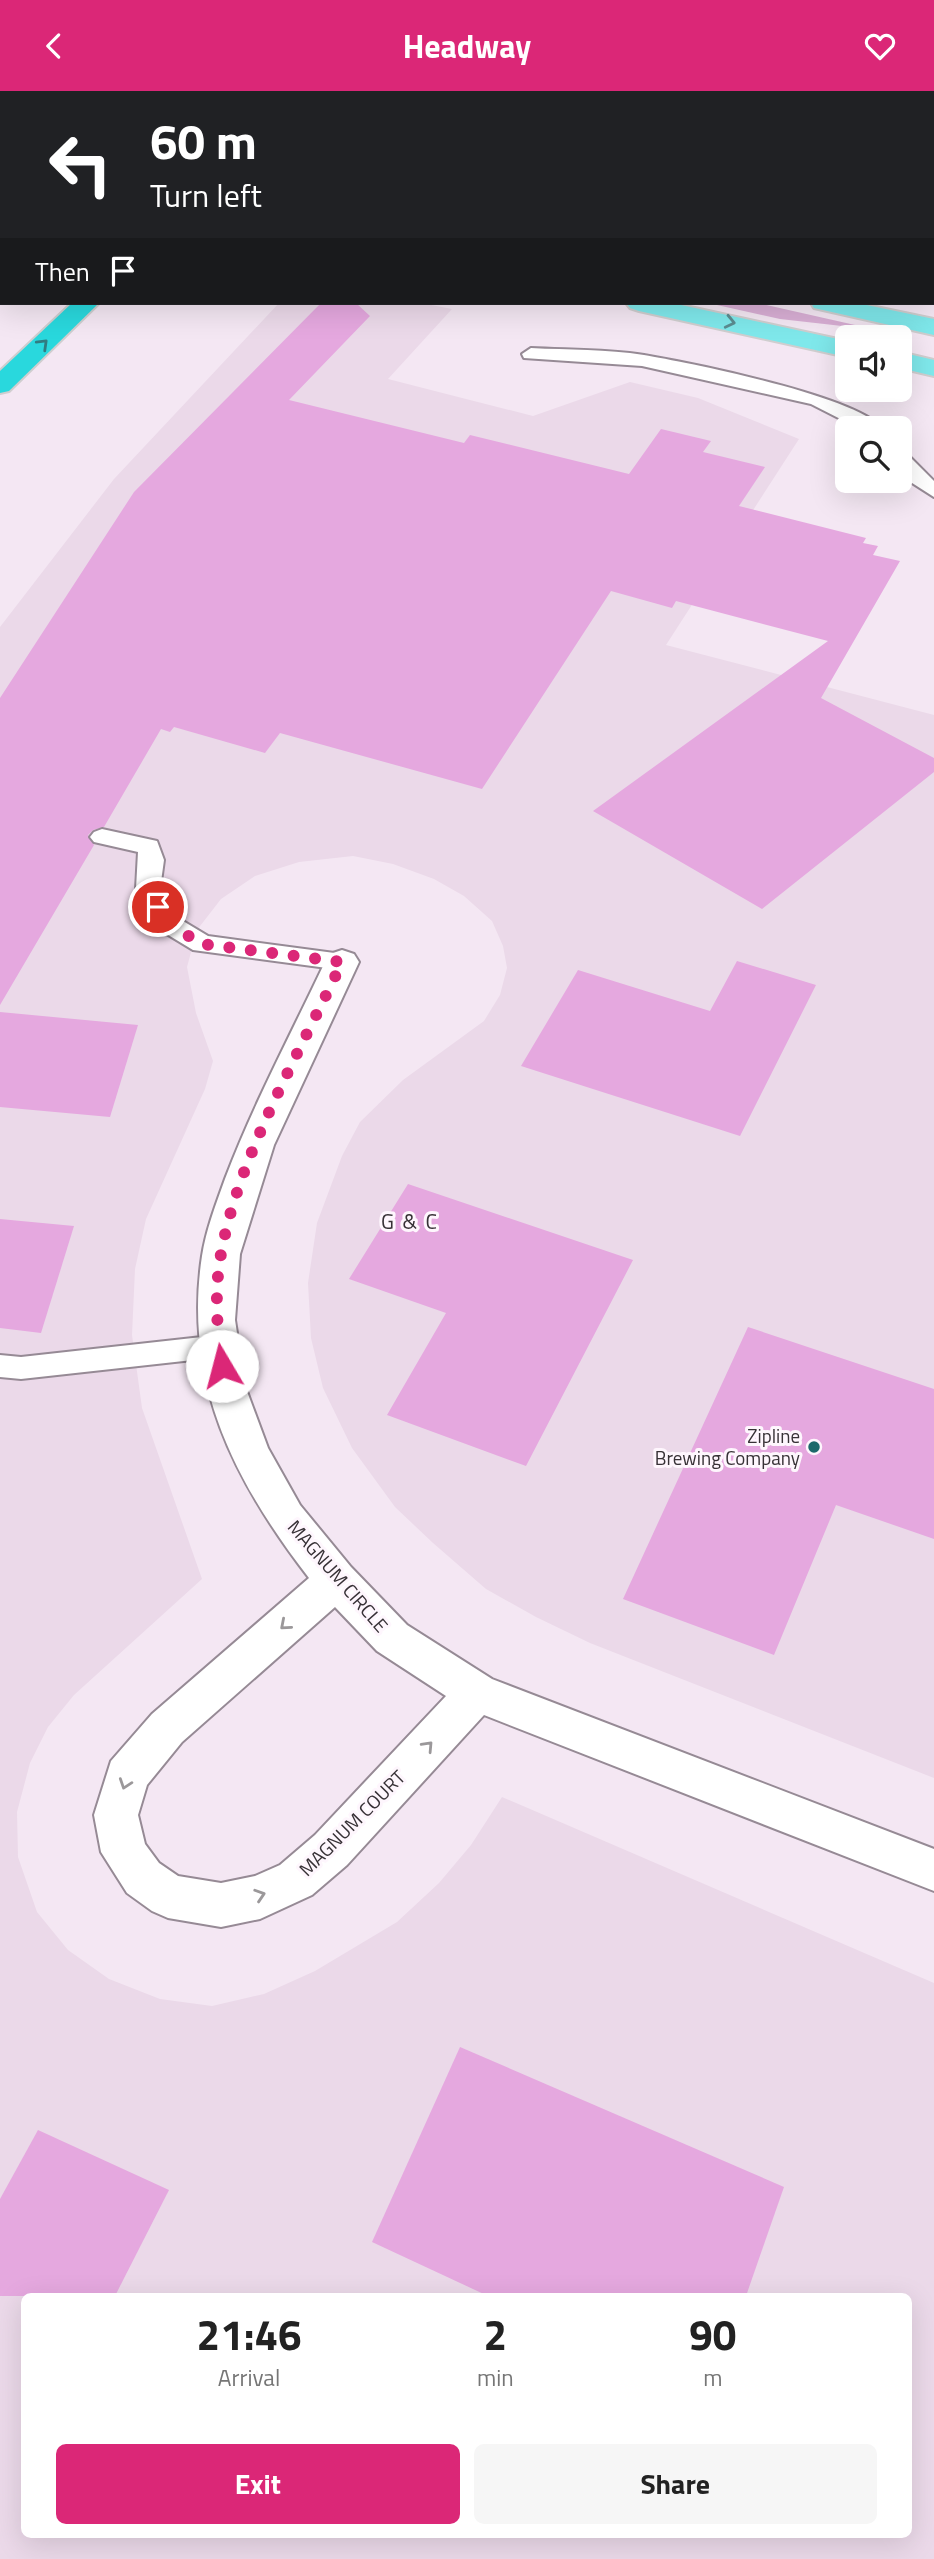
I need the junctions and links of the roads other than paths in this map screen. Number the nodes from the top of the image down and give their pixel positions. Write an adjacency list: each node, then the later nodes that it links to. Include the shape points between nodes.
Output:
1 (84, 305): 9 (highway, one-way to 1)
2 (648, 305): 5 (main road, one-way to 5)
3 (832, 305): 4 (main road)
4 (934, 327)
5 (835, 346)
6 (531, 354): 10 (lane, via 642,360 817,400)
7 (912, 363): 8 (main road)
8 (934, 368)
9 (0, 386)
10 (855, 416)
11 (912, 472): 12 (lane)
12 (934, 491)
13 (102, 837): 14 (lane, via 149,846 148,889 169,924 202,944)
14 (342, 962): 15 (street, MAGNUM CIRCLE, via 256,1145 234,1206 221,1254 216,1320)
15 (219, 1346): 16 (lane, via 21,1368); 17 (street, MAGNUM CIRCLE, via 225,1386 249,1452 286,1517)
16 (0, 1366)
17 (336, 1580): 18 (street, MAGNUM CIRCLE, via 392,1638); 18 (street, MAGNUM COURT, one-way to 18, via 167,1728 127,1775 116,1815 124,1852 143,1878 168,1896 221,1905 260,1897 296,1880 331,1850)
18 (477, 1693): 19 (street, MAGNUM CIRCLE)
19 (934, 1870)

